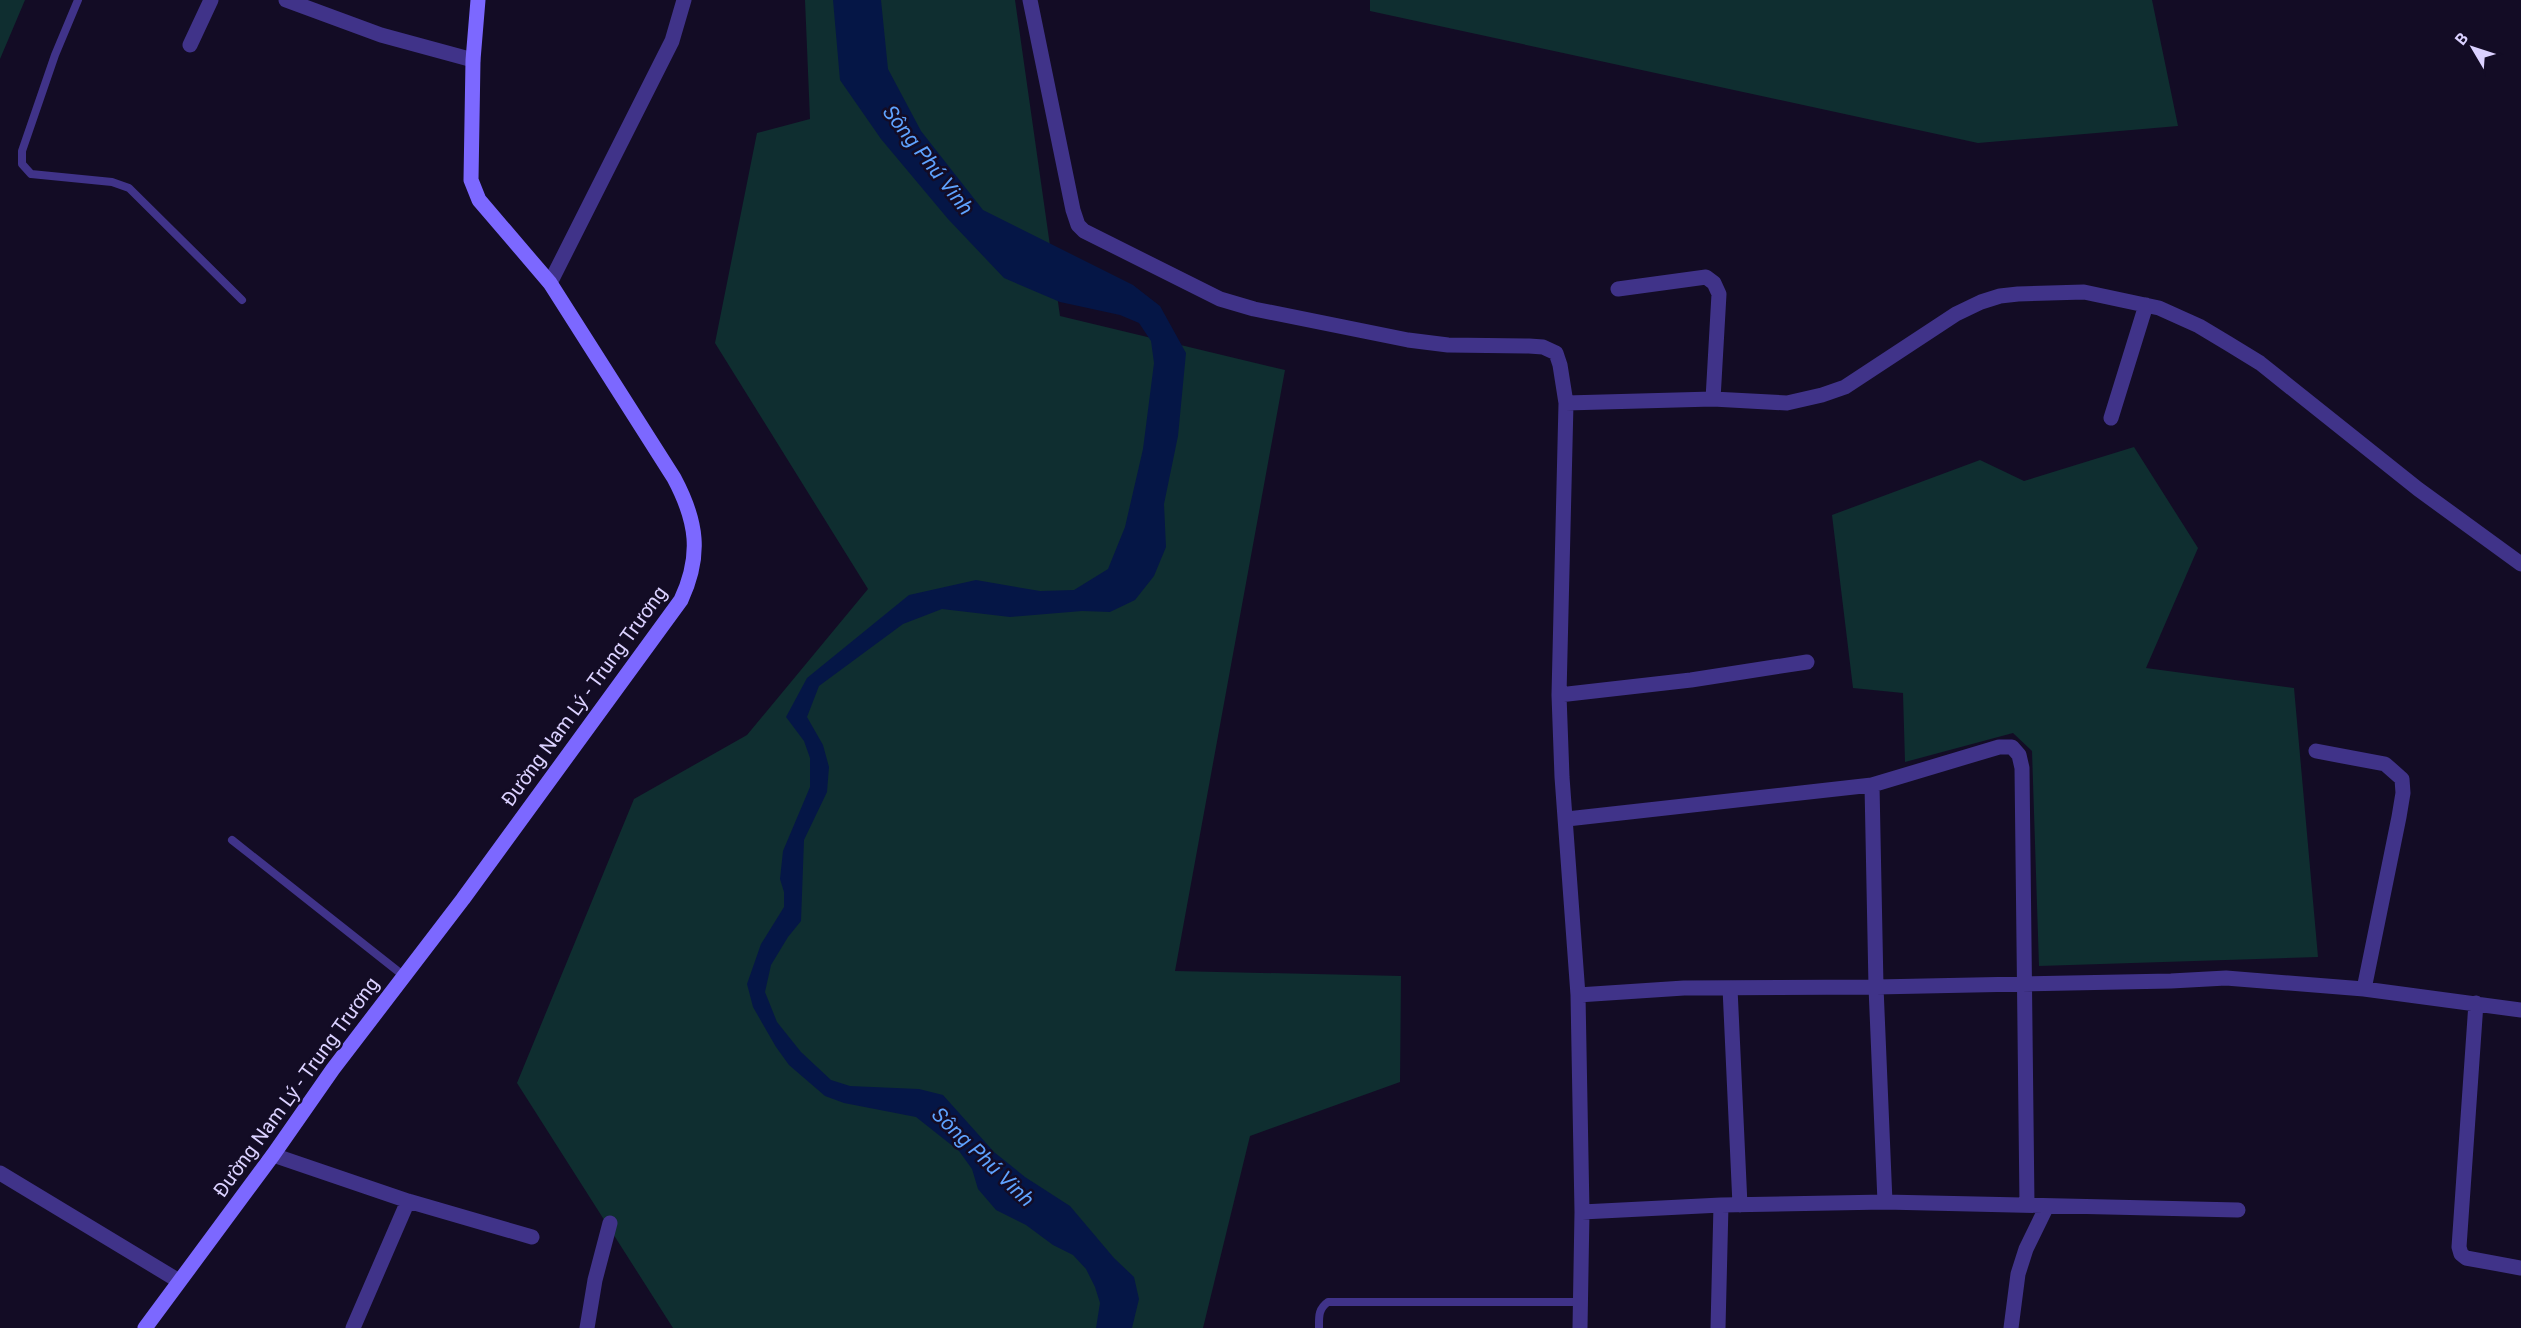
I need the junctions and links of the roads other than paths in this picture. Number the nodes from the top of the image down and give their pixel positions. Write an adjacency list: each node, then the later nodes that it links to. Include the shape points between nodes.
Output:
1 (78, 0): 11 (lane, via 22,151 22,164 31,174 112,182 129,188)
2 (211, 0): 7 (street)
3 (286, 0): 8 (street, via 381,35)
4 (478, 0): 8 (main road, Đường Nam Lý - Trung Trương)
5 (684, 0): 9 (street, via 672,41)
6 (1030, 0): 14 (street, via 1073,210 1084,231 1220,299 1254,309 1408,340 1543,347 1556,353)
7 (190, 45)
8 (473, 60): 9 (main road, Đường Nam Lý - Trung Trương, via 474,189 479,200)
9 (550, 283): 23 (main road, Đường Nam Lý - Trung Trương, via 682,493 693,525 693,570 674,609)
10 (1618, 289): 13 (street, via 1706,277 1714,283 1719,294)
11 (242, 300)
12 (2146, 305): 13 (street, via 2084,292 2000,296 1956,314 1845,387 1787,403); 15 (street); 16 (street, via 2199,326 2260,363 2418,489)
13 (1713, 399): 14 (street)
14 (1566, 403): 18 (street)
15 (2111, 418)
16 (2521, 564)
17 (1807, 662): 18 (street)
18 (1559, 695): 21 (street)
19 (2316, 751): 27 (street, via 2385,764 2402,779 2399,817)
20 (1872, 785): 21 (street); 24 (street, via 1998,747 2012,747 2019,755); 25 (street)
21 (1567, 819): 28 (street)
22 (232, 840): 23 (lane)
23 (404, 976): 31 (main road, Đường Nam Lý - Trung Trương)
24 (2025, 983): 25 (street); 27 (street, via 2226,978); 37 (street)
25 (1876, 987): 26 (street); 34 (street)
26 (1730, 988): 28 (street); 36 (street)
27 (2364, 989): 29 (street)
28 (1578, 995): 40 (street)
29 (2476, 1003): 30 (street); 43 (street, via 2459,1247 2466,1258)
30 (2521, 1010)
31 (273, 1155): 33 (street); 44 (main road, Đường Nam Lý - Trung Trương)
32 (0, 1173): 44 (street)
33 (408, 1201): 42 (street); 47 (street)
34 (1885, 1202): 36 (street); 37 (street)
35 (1721, 1205): 36 (street); 40 (street); 51 (street)
36 (1740, 1205)
37 (2027, 1205): 38 (street)
38 (2047, 1206): 39 (street); 52 (street, via 2018,1274)
39 (2238, 1210)
40 (1582, 1212): 45 (street)
41 (610, 1223): 48 (street)
42 (532, 1237)
43 (2521, 1268)
44 (179, 1281): 46 (main road, Đường Nam Lý - Trung Trương)
45 (1581, 1302): 49 (lane, via 1328,1302 1319,1312); 50 (street)
46 (145, 1328)
47 (353, 1328)
48 (587, 1328)
49 (1319, 1328)
50 (1580, 1328)
51 (1718, 1328)
52 (2011, 1328)

